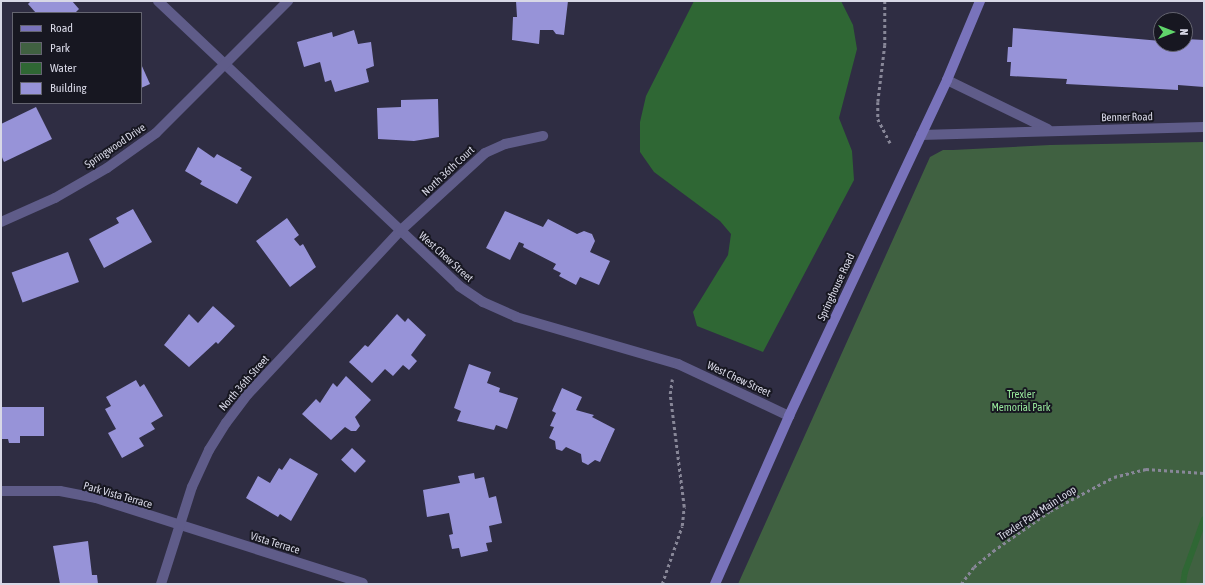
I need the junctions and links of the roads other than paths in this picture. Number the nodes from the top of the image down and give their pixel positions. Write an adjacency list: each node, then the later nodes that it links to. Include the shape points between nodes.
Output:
1 (158, 1): 4 (street, West Chew Street)
2 (288, 1): 4 (street, Springwood Drive)
3 (980, 1): 5 (street, Springhouse Road)
4 (224, 66): 10 (street, Springwood Drive, via 156,133 107,168 56,198); 11 (street, West Chew Street)
5 (947, 80): 7 (street, Benner Road); 8 (street, Springhouse Road)
6 (1204, 127): 7 (street, Benner Road)
7 (1050, 130): 8 (street, Benner Road)
8 (921, 135): 12 (street, Springhouse Road)
9 (543, 136): 11 (street, North 36th Court, via 506,144 485,153)
10 (1, 222)
11 (400, 231): 12 (street, West Chew Street, via 459,286 483,302 516,317 678,364); 14 (street, North 36th Street, via 248,394 226,423 192,487)
12 (789, 416): 17 (street, Springhouse Road)
13 (1, 491): 14 (street, Park Vista Terrace, via 60,491 96,498)
14 (180, 526): 15 (street, Vista Terrace); 16 (street, North 36th Street)
15 (363, 583)
16 (161, 584)
17 (715, 584)

